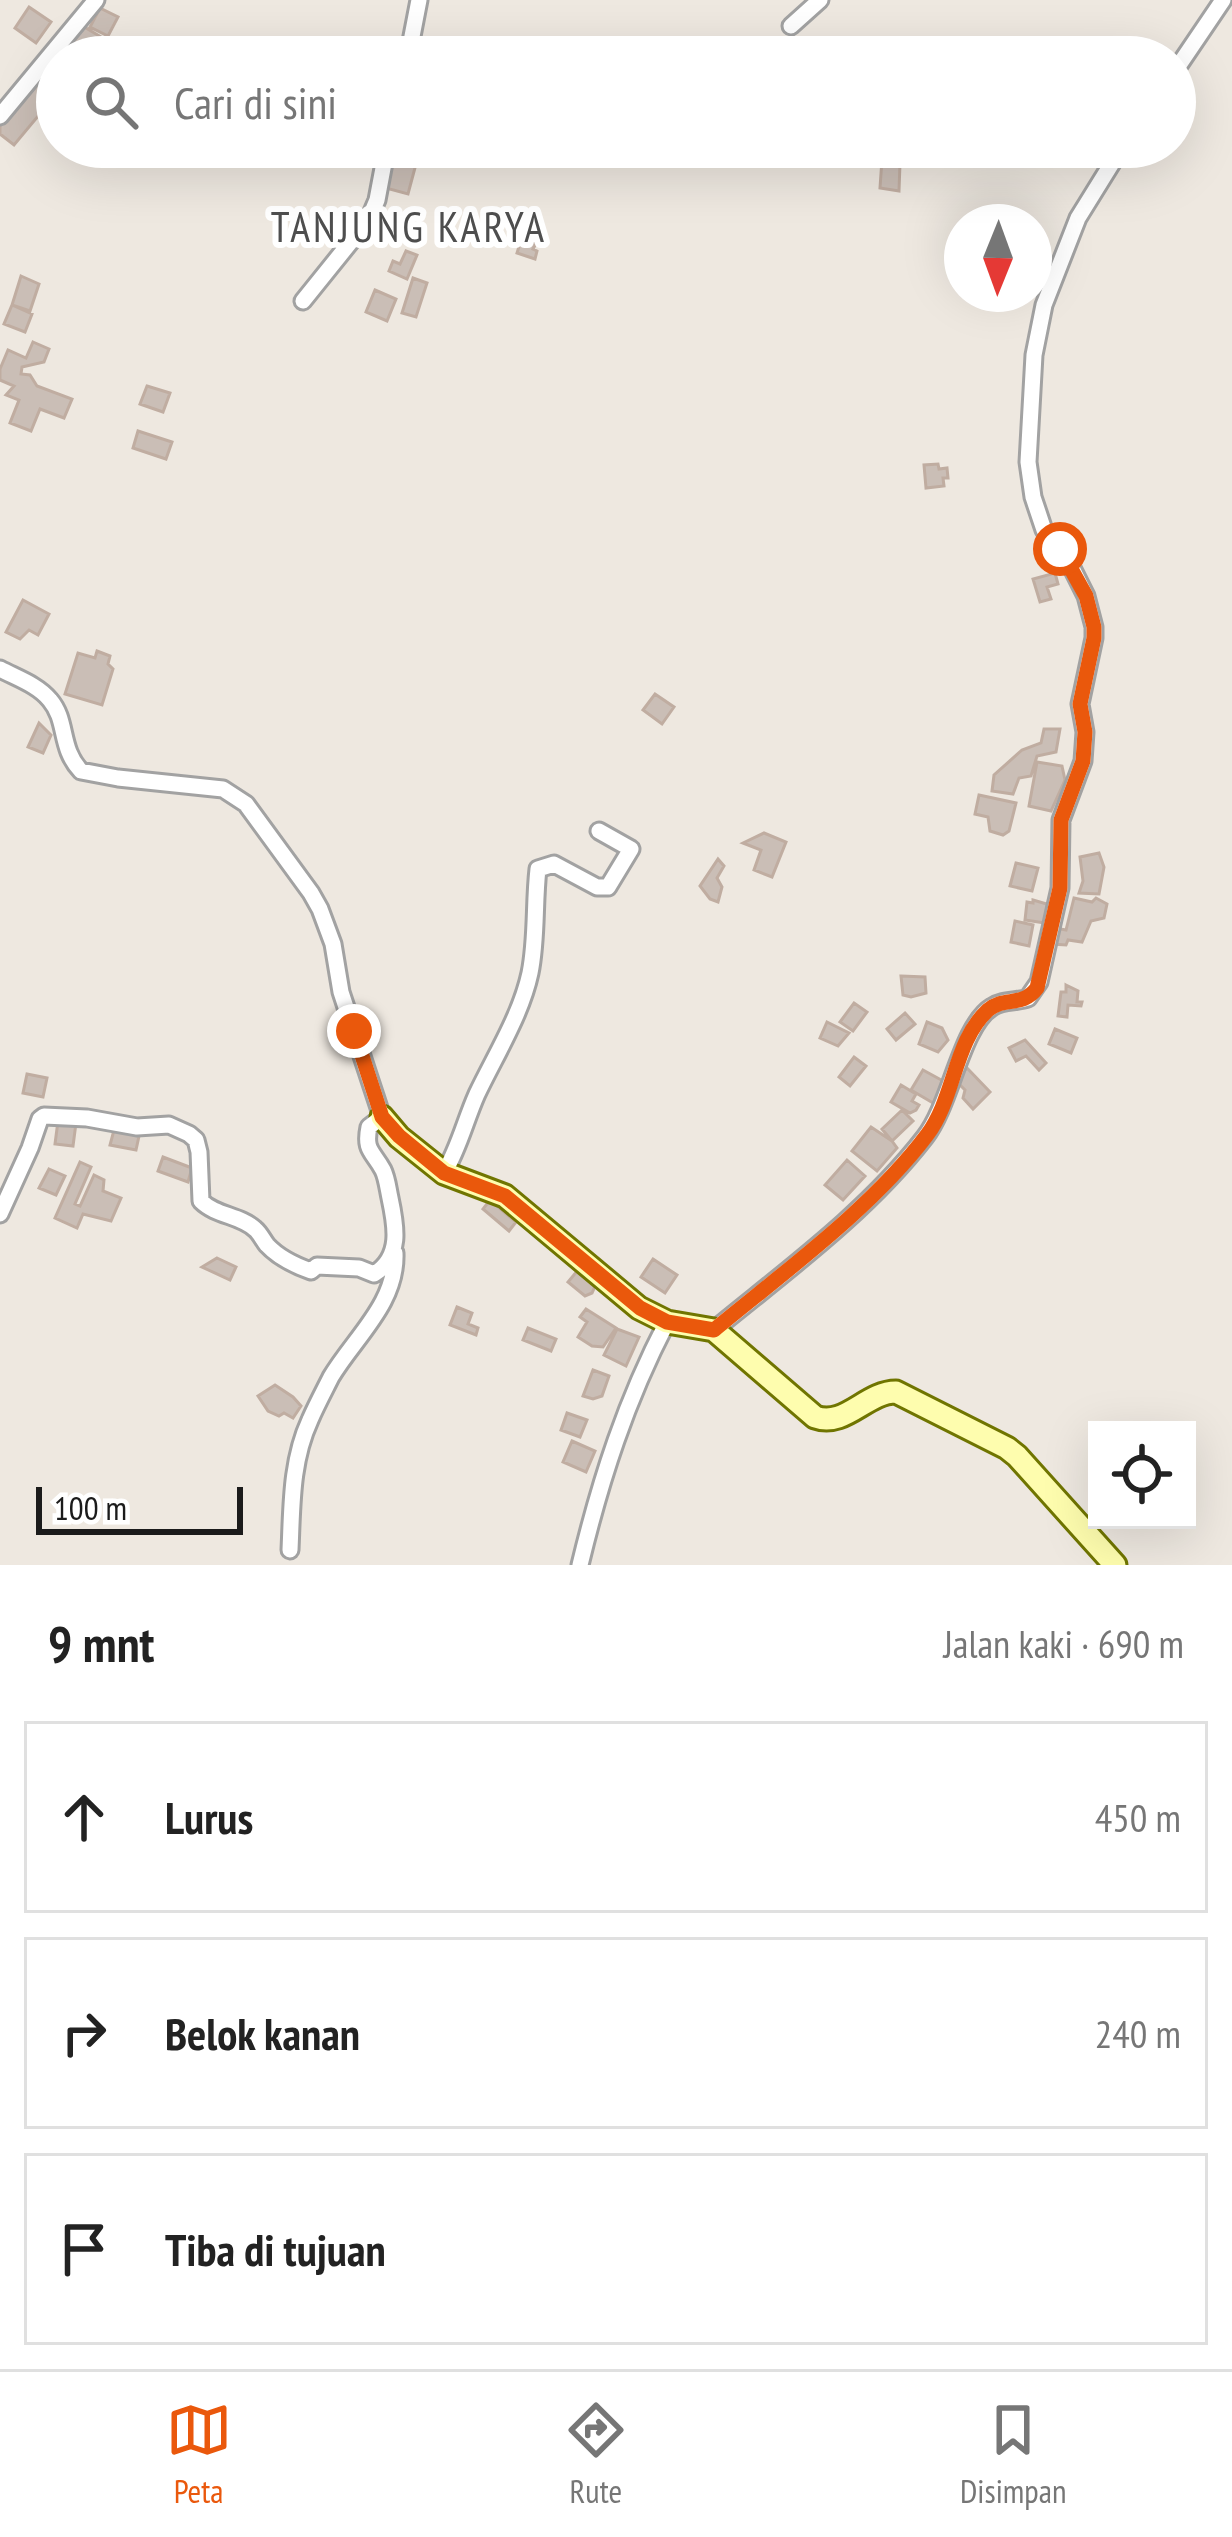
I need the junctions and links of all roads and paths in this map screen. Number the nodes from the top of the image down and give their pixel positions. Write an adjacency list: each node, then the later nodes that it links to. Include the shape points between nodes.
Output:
1 (96, 0): 6 (street)
2 (419, 0): 7 (street)
3 (820, 0): 5 (street)
4 (1222, 0): 8 (street)
5 (790, 26)
6 (66, 36)
7 (412, 36)
8 (1196, 39)
9 (36, 72): 10 (street)
10 (0, 116)
11 (383, 168): 13 (street, via 369,219)
12 (1109, 168): 21 (street, via 1078,218 1044,305 1033,368 1028,462 1036,512 1070,564 1094,627 1080,704 1083,761 1061,820 1060,888 1039,982 1028,998 985,1013 938,1119 909,1156 840,1226)
13 (303, 301)
14 (0, 669): 16 (street, via 54,704 66,751 81,771 223,789 246,804 320,909)
15 (599, 831): 17 (street, via 632,849 608,887 554,864 538,869 527,983)
16 (382, 1117): 17 (street); 19 (street, via 367,1138 384,1172)
17 (444, 1173): 20 (street, via 505,1196 618,1292)
18 (0, 1214): 19 (street, via 44,1116 169,1125 196,1140 201,1201 254,1228 282,1258 311,1271 344,1266 374,1274)
19 (395, 1250): 22 (street, via 384,1299 308,1422 296,1458)
20 (667, 1322): 21 (street); 23 (street, via 621,1423)
21 (714, 1330): 24 (street, via 823,1421 896,1392 1007,1448)
22 (290, 1550)
23 (580, 1565)
24 (1115, 1565)

